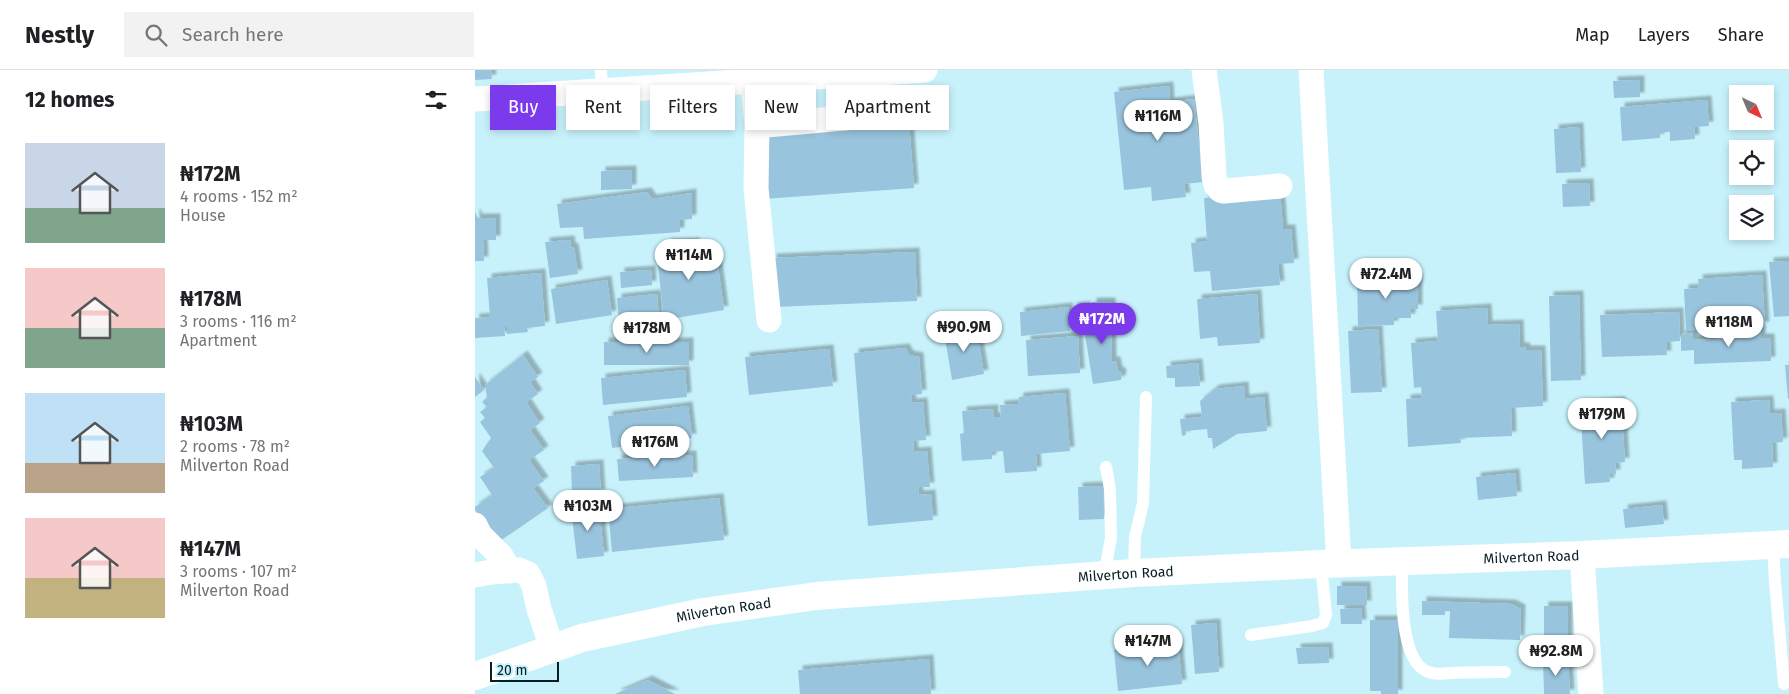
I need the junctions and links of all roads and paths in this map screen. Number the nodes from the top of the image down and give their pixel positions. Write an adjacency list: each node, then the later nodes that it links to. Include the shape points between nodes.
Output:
1 (925, 70): 5 (street)
2 (1204, 70): 9 (street, via 1216,185 1224,191)
3 (1311, 70): 17 (street)
4 (601, 80): 5 (street); 7 (street)
5 (753, 81): 6 (street)
6 (753, 85)
7 (475, 99)
8 (757, 130): 10 (street, via 756,188)
9 (1280, 186)
10 (769, 320)
11 (1146, 398): 19 (lane, via 1143,503 1135,537)
12 (1106, 467): 21 (lane, via 1111,538)
13 (475, 525): 18 (street)
14 (1781, 544): 15 (street, Milverton Road); 26 (lane, via 1775,582)
15 (1582, 555): 16 (street, Milverton Road); 27 (street)
16 (1402, 561): 17 (street, Milverton Road); 24 (lane, via 1405,632 1417,664 1431,674)
17 (1330, 564): 19 (street, Milverton Road); 22 (lane, via 1323,623)
18 (509, 571): 20 (street); 23 (street, via 519,570 528,574)
19 (1133, 573): 21 (street, Milverton Road)
20 (475, 575)
21 (1104, 576): 23 (street, Milverton Road, via 817,596 703,612 582,638)
22 (1251, 635)
23 (552, 648): 25 (street, Milverton Road)
24 (1505, 672)
25 (475, 676)
26 (1784, 684)
27 (1591, 694)

